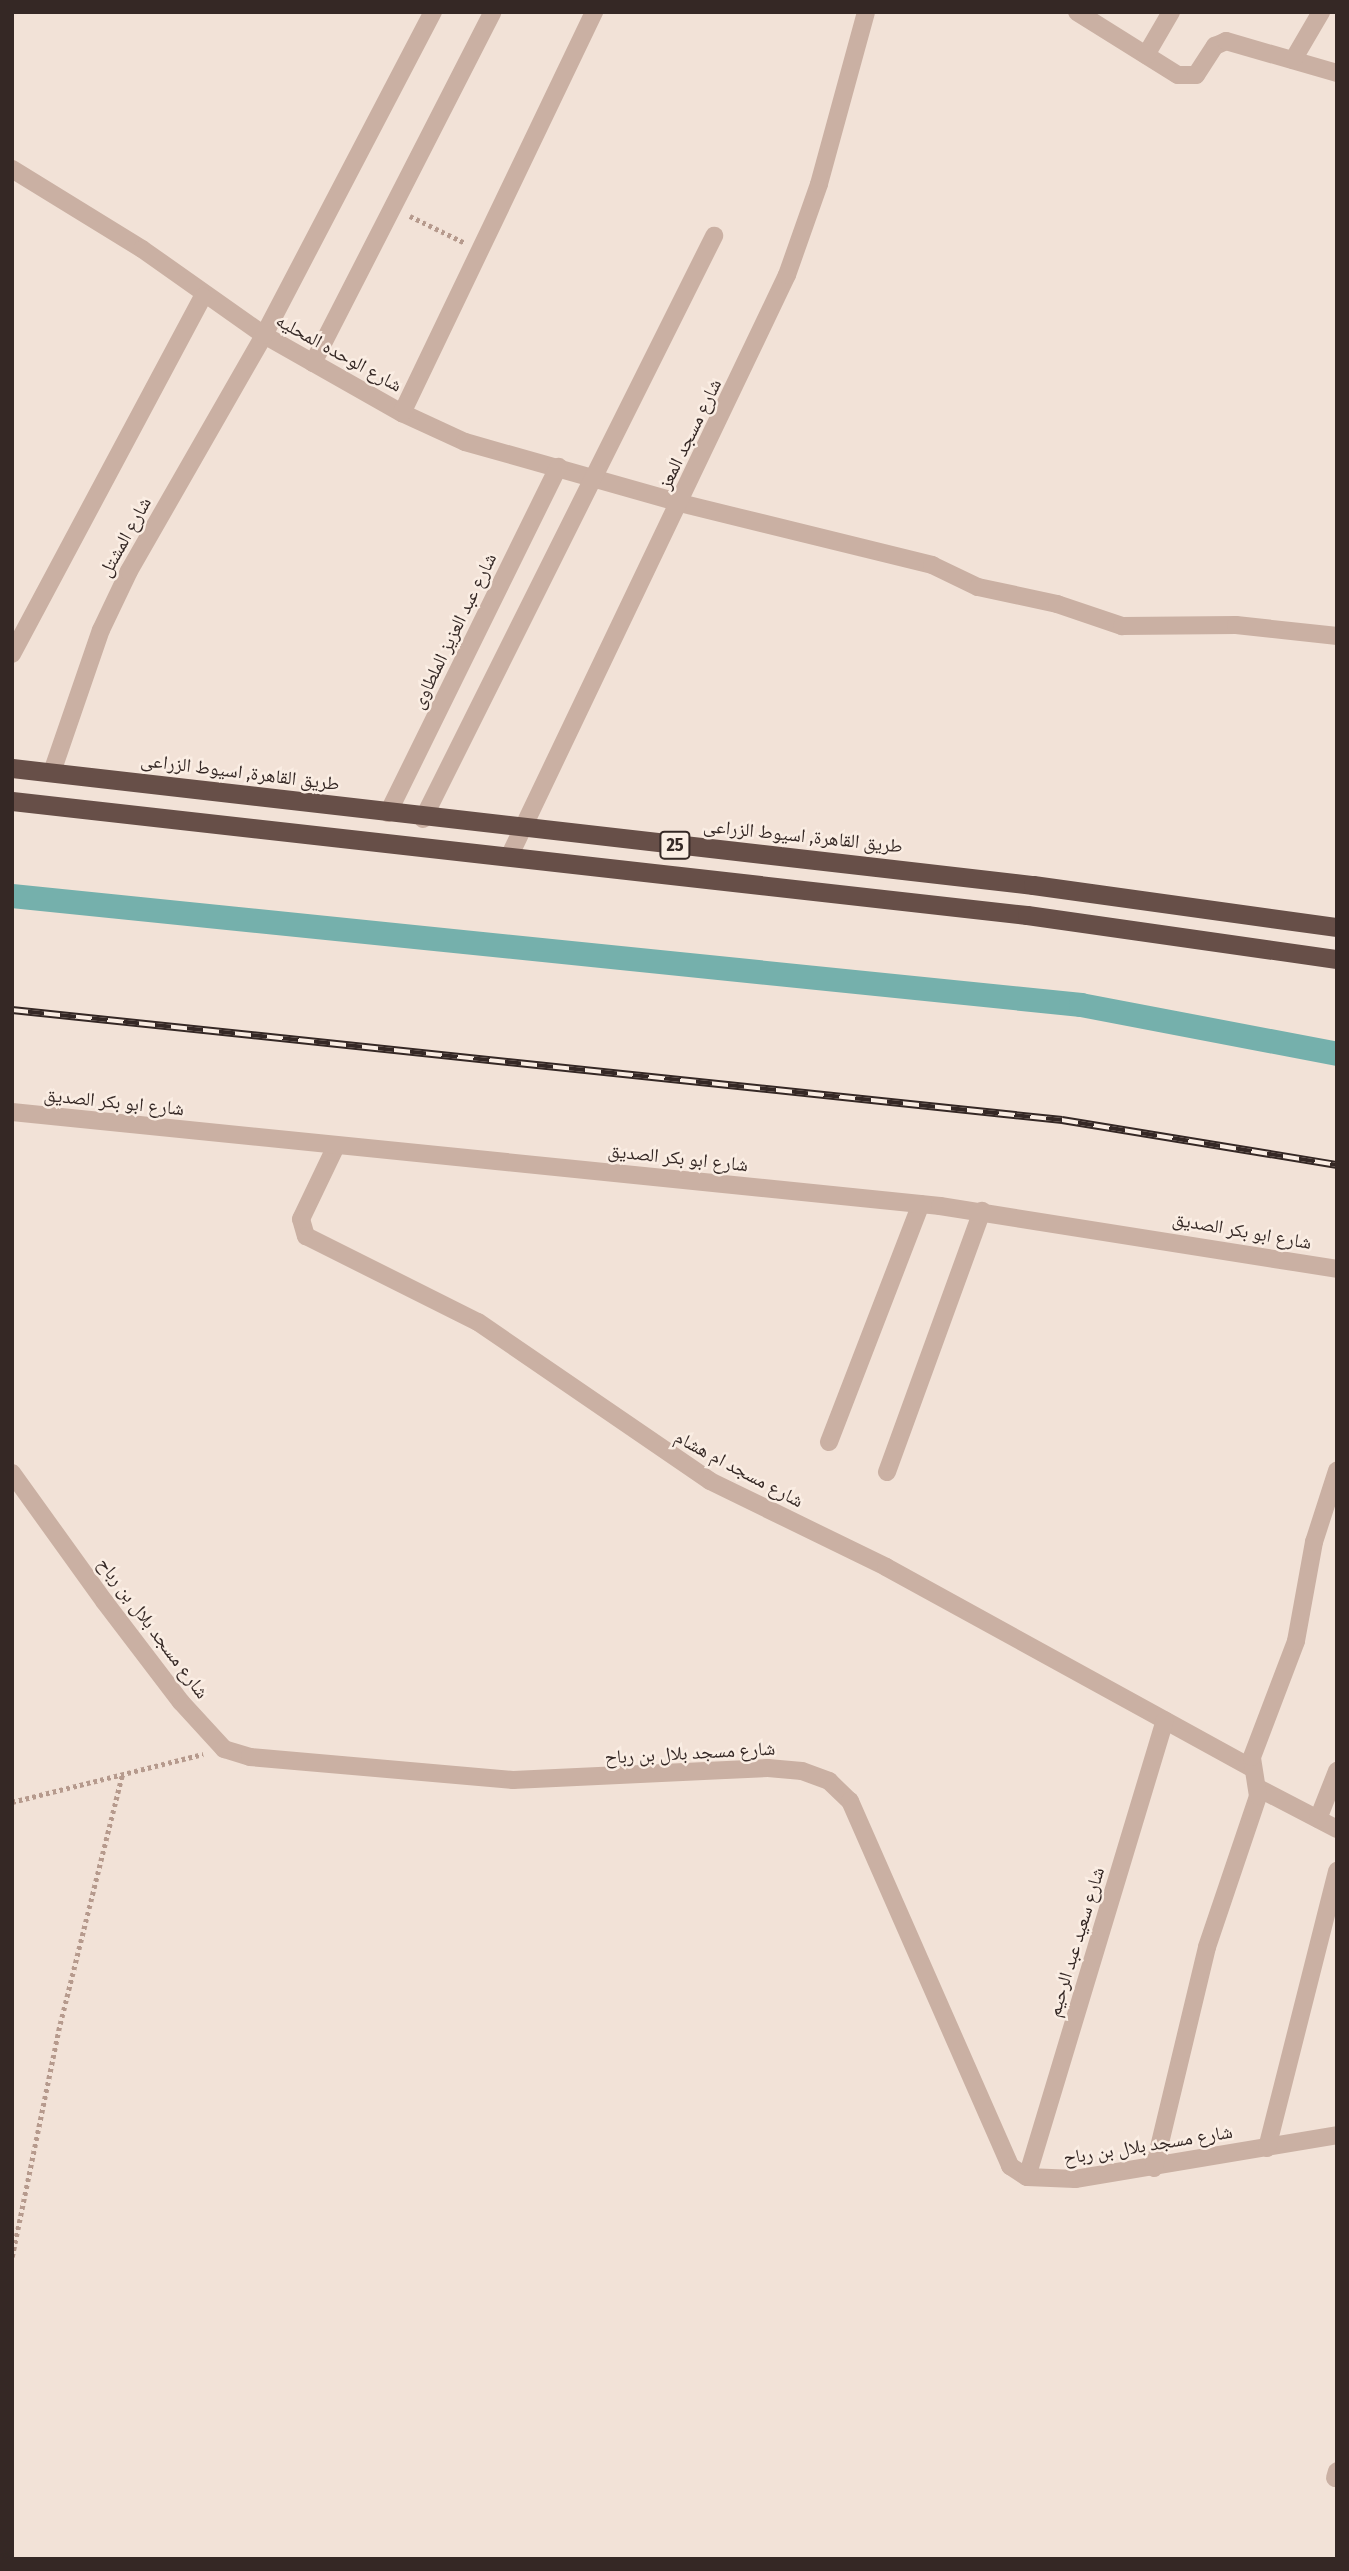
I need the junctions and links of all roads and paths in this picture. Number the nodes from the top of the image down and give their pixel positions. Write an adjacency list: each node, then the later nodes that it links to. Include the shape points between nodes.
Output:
1 (433, 12): 16 (street, شارع المشتل)
2 (493, 12): 12 (street)
3 (594, 12): 14 (street)
4 (866, 12): 21 (street, شارع مسجد المعز, via 805,229 768,319)
5 (1077, 12): 8 (street)
6 (1171, 12): 8 (street)
7 (1321, 12): 9 (street)
8 (1146, 55): 9 (street, via 1189,77 1215,46 1226,41)
9 (1293, 60): 10 (street)
10 (1337, 72)
11 (12, 169): 15 (street, شارع الوحده المحليه, via 142,250)
12 (393, 208): 14 (path); 17 (street)
13 (714, 236): 20 (street)
14 (482, 250): 18 (street)
15 (203, 297): 16 (street, شارع الوحده المحليه); 23 (street)
16 (264, 335): 17 (street, شارع الوحده المحليه); 25 (street, شارع المشتل, via 119,590)
17 (313, 363): 18 (street, شارع الوحده المحليه)
18 (402, 413): 19 (street, شارع الوحده المحليه, via 466,442)
19 (558, 467): 20 (street, شارع الوحده المحليه); 27 (street, شارع عبد العزيز الملطاوى)
20 (594, 478): 21 (street, شارع الوحده المحليه); 28 (street)
21 (680, 503): 22 (street, شارع الوحده المحليه, via 932,565 978,587 1057,604 1122,626 1236,625); 29 (street, شارع مسجد المعز)
22 (1337, 636)
23 (12, 654)
24 (12, 768): 25 (highway, طريق القاهرة, اسيوط الزراعى / 25)
25 (52, 772): 27 (highway, طريق القاهرة, اسيوط الزراعى / 25)
26 (12, 801): 30 (highway, 25)
27 (388, 813): 28 (highway, طريق القاهرة, اسيوط الزراعى / 25)
28 (423, 819): 29 (highway, طريق القاهرة, اسيوط الزراعى / 25)
29 (521, 827): 30 (street, شارع مسجد المعز); 31 (highway, طريق القاهرة, اسيوط الزراعى / 25)
30 (509, 857): 33 (highway, 25)
31 (1182, 904): 32 (highway, طريق القاهرة, اسيوط الزراعى / 25); 33 (highway)
32 (1337, 927)
33 (1178, 936): 34 (highway, 25)
34 (1337, 959)
35 (12, 1112): 36 (street, شارع ابو بكر الصديق)
36 (336, 1146): 37 (street, شارع ابو بكر الصديق); 44 (street, شارع مسجد ام هشام, via 301,1219 306,1236 478,1322 639,1437 710,1481 887,1567)
37 (921, 1204): 38 (street, شارع ابو بكر الصديق); 40 (street)
38 (982, 1211): 39 (street, شارع ابو بكر الصديق); 42 (street)
39 (1337, 1269)
40 (829, 1442)
41 (1337, 1471): 46 (street, via 1314,1542 1296,1641)
42 (887, 1472)
43 (12, 1473): 45 (street, شارع مسجد بلال بن رباح, via 119,1621)
44 (1165, 1720): 46 (street, شارع مسجد ام هشام); 57 (street, شارع سعيد عبد الرحيم)
45 (224, 1749): 48 (path); 57 (street, شارع مسجد بلال بن رباح, via 250,1757 513,1780 768,1768 802,1770 829,1781 850,1801 1010,2166)
46 (1251, 1768): 49 (street)
47 (1337, 1771): 51 (street)
48 (122, 1776): 50 (path); 58 (path, via 60,2024)
49 (1258, 1788): 51 (street); 56 (street, via 1254,1813 1207,1947)
50 (12, 1802)
51 (1318, 1819): 52 (street)
52 (1337, 1829)
53 (1337, 1871): 55 (street)
54 (1337, 2135): 55 (street, شارع مسجد بلال بن رباح)
55 (1267, 2148): 56 (street, شارع مسجد بلال بن رباح)
56 (1154, 2168): 57 (street, شارع مسجد بلال بن رباح, via 1050,2181)
57 (1027, 2176)
58 (12, 2257)

